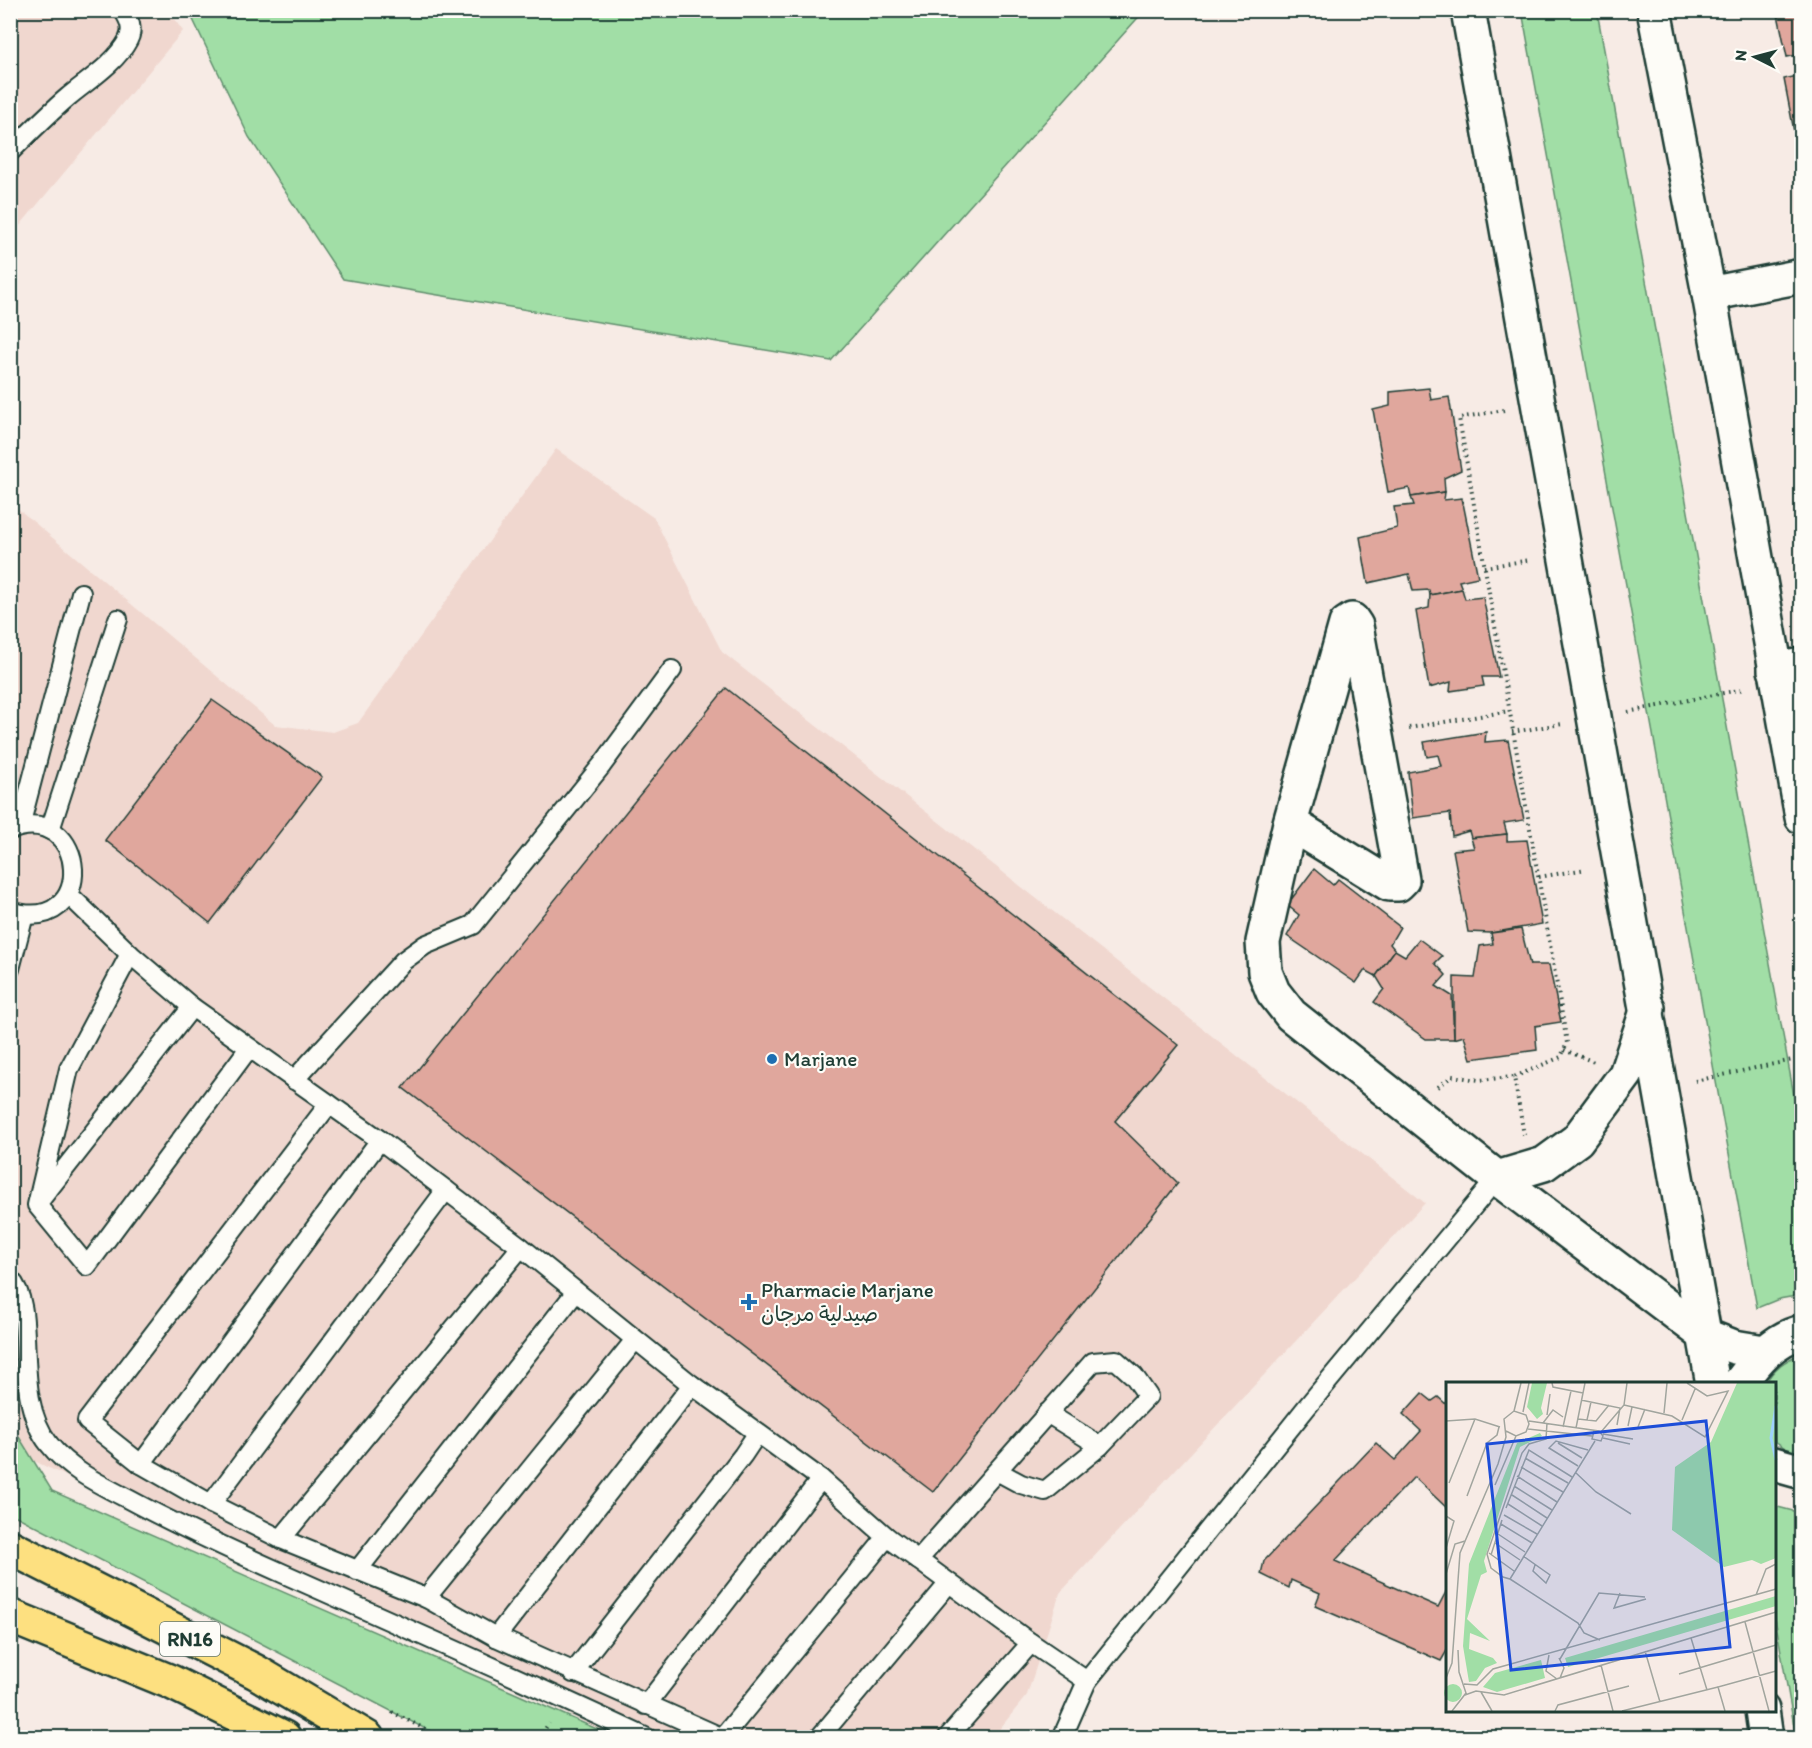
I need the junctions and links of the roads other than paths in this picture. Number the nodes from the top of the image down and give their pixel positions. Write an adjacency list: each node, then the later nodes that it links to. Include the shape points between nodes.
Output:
1 (123, 10): 4 (lane, via 130,19 129,40)
2 (1468, 10): 20 (street)
3 (1654, 10): 6 (street)
4 (10, 152)
5 (1802, 276): 6 (street)
6 (1709, 294): 10 (street)
7 (81, 593): 13 (lane)
8 (117, 619): 14 (lane)
9 (672, 670): 22 (lane, via 602,765 473,925 425,945 403,961)
10 (1784, 673): 11 (street)
11 (1802, 817)
12 (1290, 823): 12 (street, via 1348,621 1356,622 1402,875 1398,884 1389,884); 25 (street, via 1263,942 1262,960 1269,982 1291,1015)
13 (15, 828): 14 (lane, via 35,825)
14 (50, 830): 15 (lane, via 69,847 75,872)
15 (69, 895): 16 (lane, via 48,912); 17 (lane)
16 (17, 913): 18 (lane)
17 (130, 954): 19 (lane); 27 (lane, via 69,1069)
18 (10, 969)
19 (192, 1007): 21 (lane); 27 (lane)
20 (1648, 1008): 25 (street, via 1626,1074 1577,1140 1544,1164); 32 (street)
21 (249, 1048): 22 (lane); 27 (lane, via 87,1266)
22 (294, 1080): 23 (lane)
23 (329, 1104): 24 (lane); 41 (lane, via 87,1421)
24 (380, 1140): 26 (lane); 41 (lane)
25 (1497, 1178): 32 (street); 58 (lane)
26 (446, 1190): 28 (lane); 46 (lane)
27 (37, 1205)
28 (521, 1247): 30 (lane); 48 (lane)
29 (10, 1279): 63 (lane, via 21,1302 26,1391 47,1442 64,1460 185,1529)
30 (575, 1293): 33 (lane); 51 (lane)
31 (1802, 1332): 34 (street)
32 (1706, 1336): 34 (street, via 1734,1347); 35 (street)
33 (635, 1340): 37 (lane); 53 (lane)
34 (1764, 1352): 36 (street)
35 (1713, 1382)
36 (1740, 1382)
37 (692, 1385): 39 (lane); 55 (lane)
38 (1047, 1413): 40 (lane); 40 (lane, via 1093,1362 1116,1360 1148,1396); 43 (lane)
39 (757, 1434): 45 (lane); 57 (lane)
40 (1100, 1446): 43 (lane, via 1045,1491)
41 (141, 1464): 46 (lane)
42 (1776, 1465): 44 (street)
43 (997, 1471): 50 (lane)
44 (1802, 1472)
45 (821, 1479): 47 (lane); 59 (lane)
46 (211, 1504): 48 (lane)
47 (887, 1537): 50 (lane); 64 (lane)
48 (281, 1539): 51 (lane)
49 (10, 1547): 62 (highway, RN16, via 256,1672)
50 (918, 1560): 52 (lane)
51 (357, 1571): 53 (lane)
52 (949, 1582): 56 (lane); 65 (lane)
53 (426, 1598): 55 (lane)
54 (10, 1616): 61 (highway, RN16, via 171,1682)
55 (496, 1637): 57 (lane)
56 (1031, 1643): 58 (lane); 66 (lane)
57 (573, 1673): 59 (lane)
58 (1087, 1681): 67 (lane)
59 (646, 1705): 64 (lane)
60 (1762, 1712): 68 (street)
61 (284, 1737)
62 (367, 1737)
63 (646, 1737)
64 (723, 1737)
65 (819, 1737)
66 (947, 1737)
67 (1062, 1737)
68 (1766, 1737)

